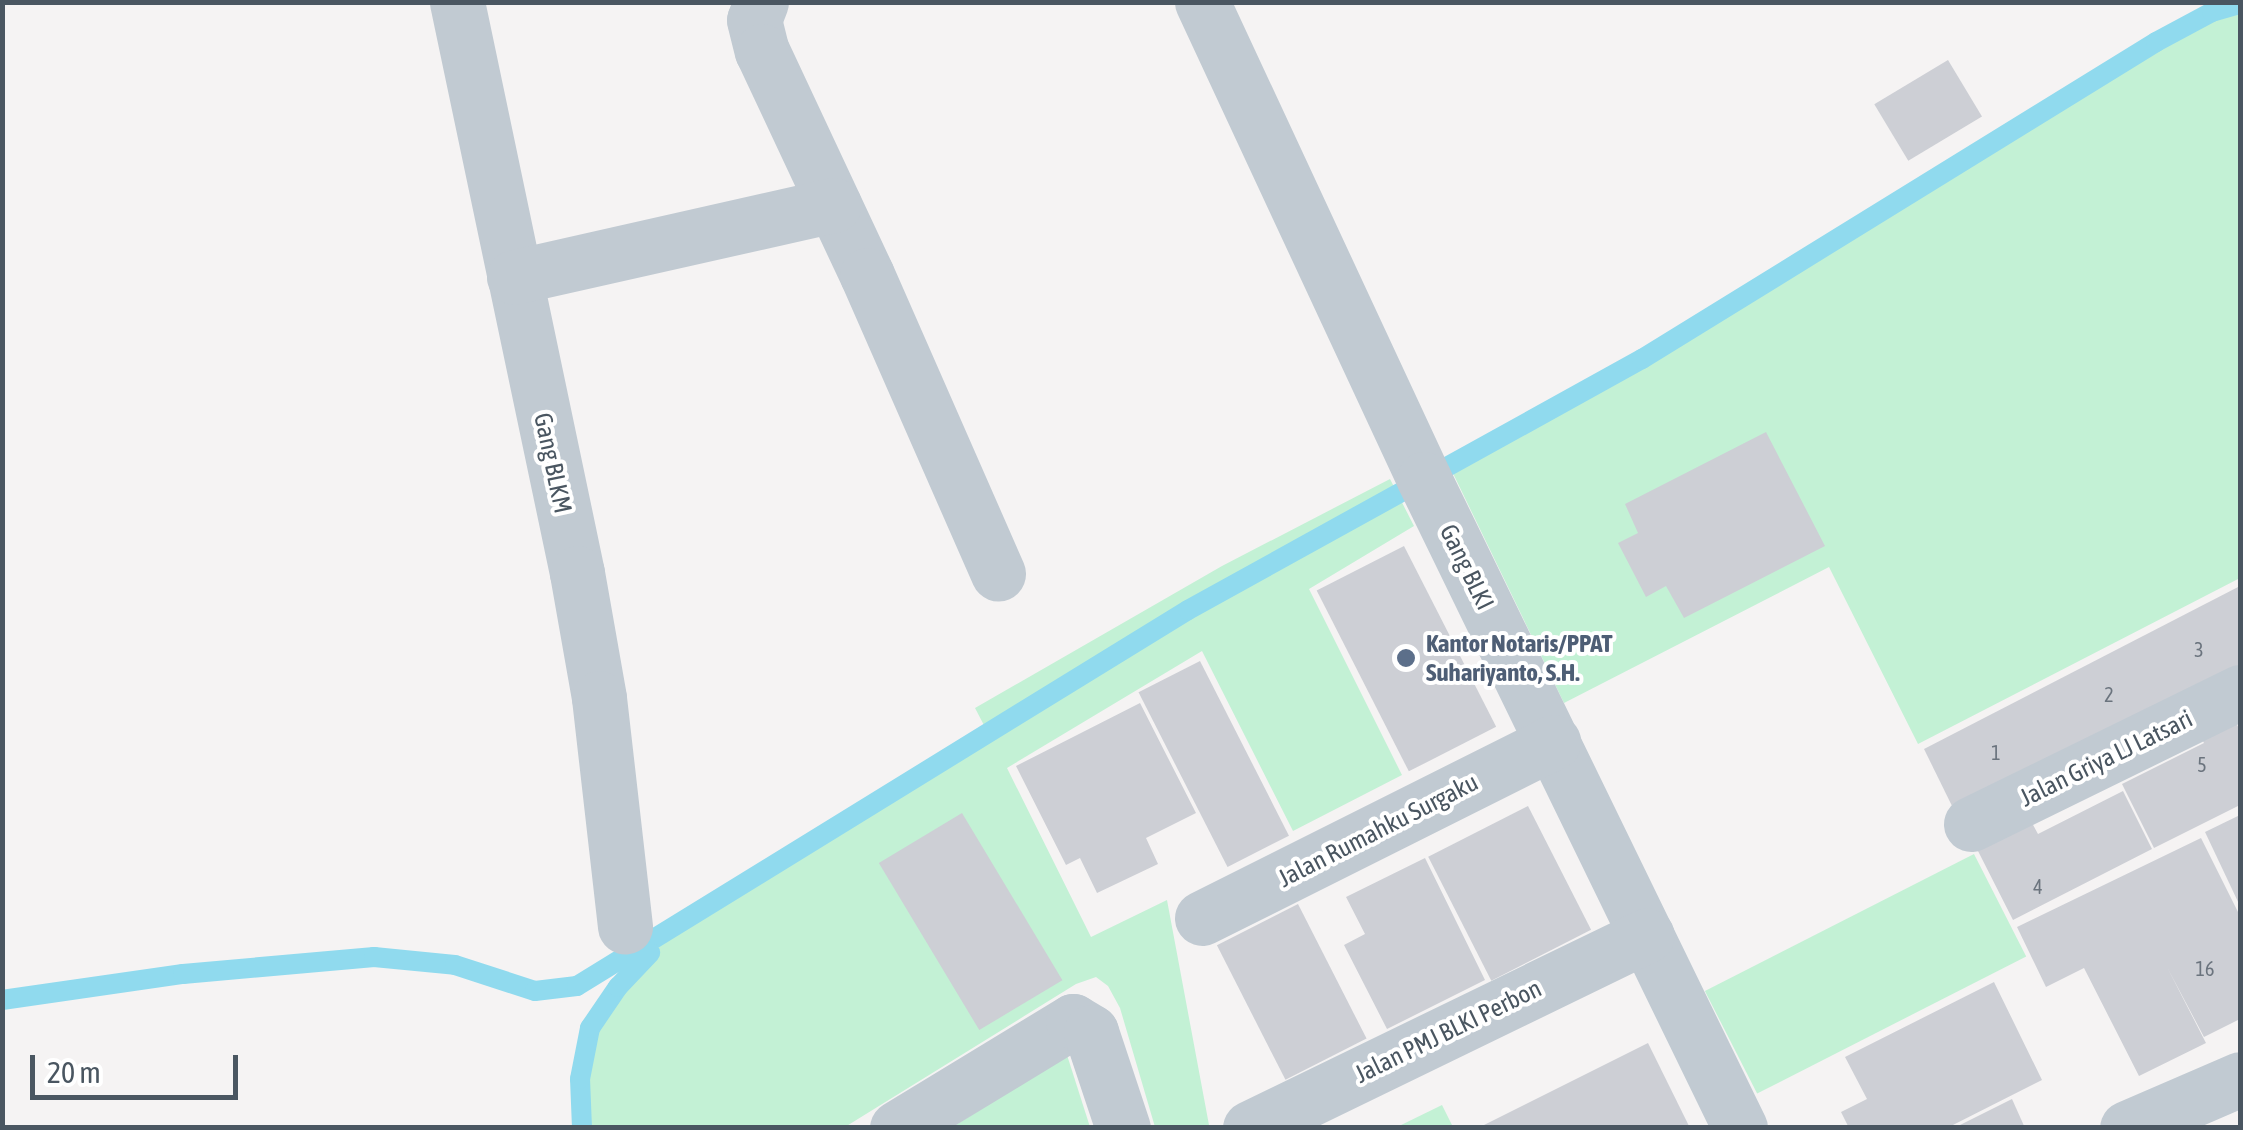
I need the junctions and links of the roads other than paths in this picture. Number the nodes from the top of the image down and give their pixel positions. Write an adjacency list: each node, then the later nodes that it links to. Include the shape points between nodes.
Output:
1 (457, 2): 5 (street, Gang BLKM)
2 (761, 2): 4 (street, via 754,20 762,51)
3 (1202, 2): 8 (street, Gang BLKI)
4 (834, 206): 5 (street); 6 (street)
5 (514, 277): 11 (street, Gang BLKM, via 599,698)
6 (998, 574)
7 (2240, 692): 9 (street, Jalan Griya LJ Latsari)
8 (1553, 742): 10 (street, Jalan Rumahku Surgaku); 12 (street, Gang BLKI)
9 (1971, 824)
10 (1202, 918)
11 (625, 927)
12 (1647, 935): 16 (street, Jalan PMJ BLKI Perbon); 17 (street, Gang BLKI)
13 (2240, 1080): 18 (street)
14 (897, 1128): 15 (street, via 1072,1021 1091,1032)
15 (1123, 1128)
16 (1250, 1128)
17 (1740, 1128)
18 (2127, 1128)

